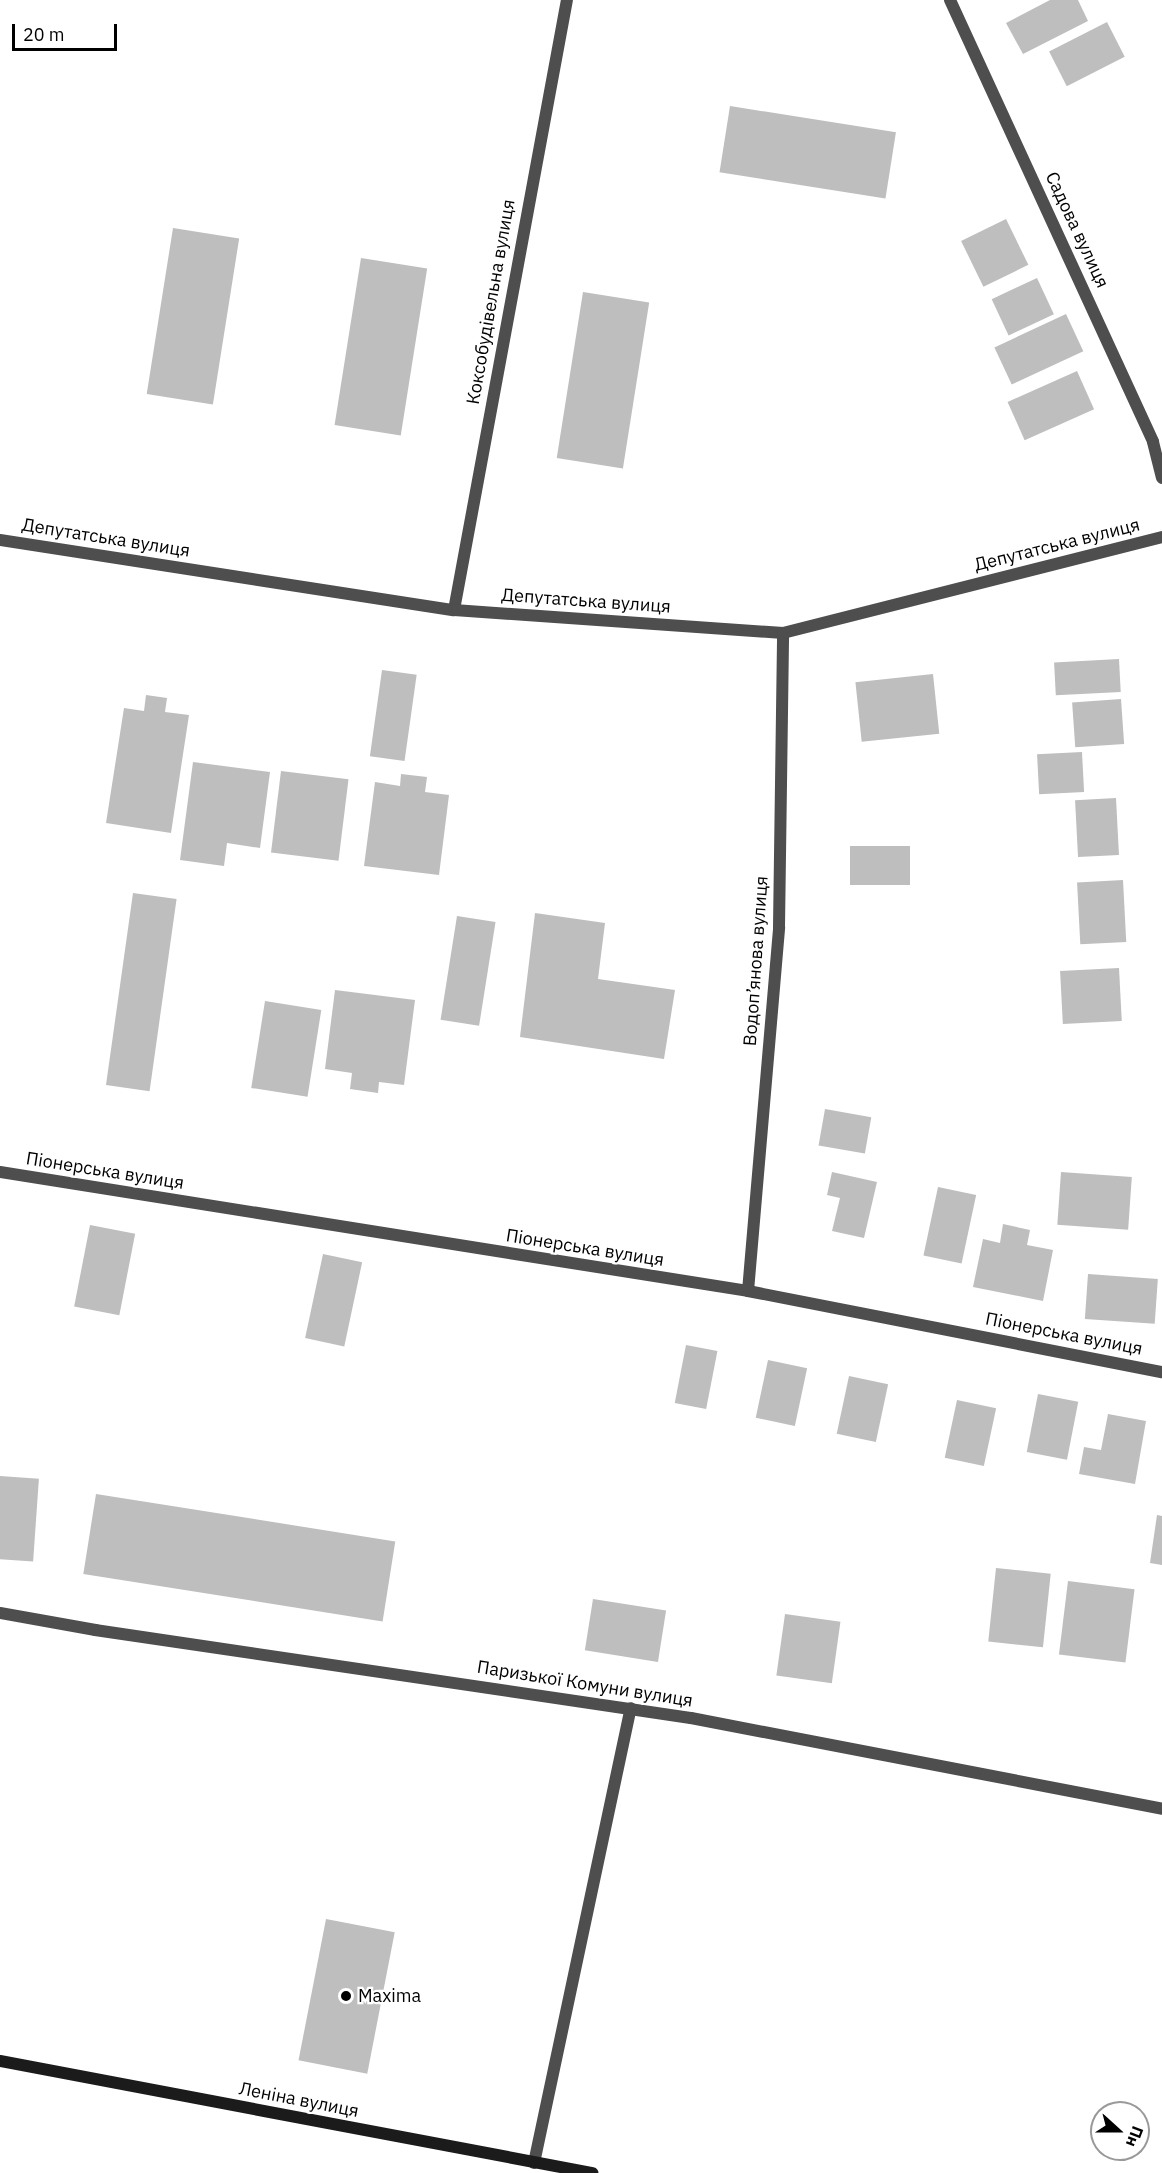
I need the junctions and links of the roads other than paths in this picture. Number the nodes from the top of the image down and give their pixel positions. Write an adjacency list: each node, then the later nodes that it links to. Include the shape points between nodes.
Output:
1 (567, 0): 6 (street, Коксобудівельна вулиця)
2 (950, 0): 3 (street, Садова вулиця, via 1153,442)
3 (1162, 478)
4 (1162, 537): 7 (street, Депутатська вулиця)
5 (0, 540): 6 (street, Депутатська вулиця)
6 (453, 610): 7 (street, Депутатська вулиця)
7 (783, 633): 9 (street, Водоп’янова вулиця, via 779,927)
8 (0, 1172): 9 (street, Піонерська вулиця)
9 (748, 1291): 10 (street, Піонерська вулиця)
10 (1162, 1372)
11 (0, 1613): 12 (street, Паризької Комуни вулиця)
12 (630, 1708): 13 (street, Паризької Комуни вулиця); 15 (street)
13 (1162, 1809)
14 (0, 2061): 15 (main road, Леніна вулиця)
15 (534, 2163): 16 (main road, Леніна вулиця)
16 (592, 2173)

